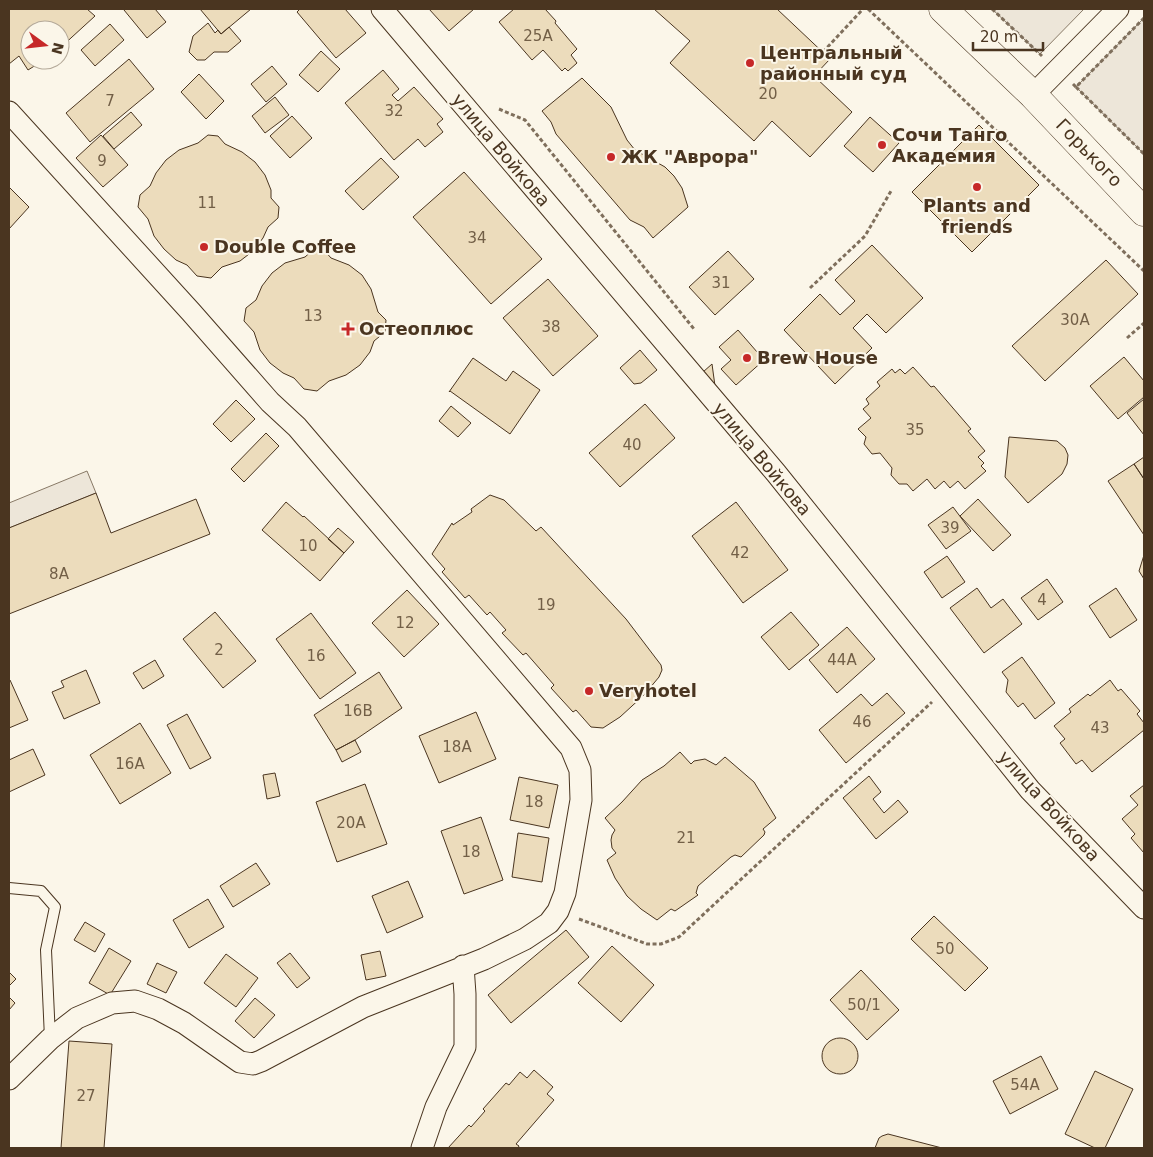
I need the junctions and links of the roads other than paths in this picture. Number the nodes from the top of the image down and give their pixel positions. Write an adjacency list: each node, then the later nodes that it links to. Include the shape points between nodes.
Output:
1 (382, 9): 8 (street, улица Войкова, via 776,473 1030,790)
2 (943, 9): 4 (main road, Горького)
3 (1118, 9): 4 (street)
4 (1033, 95): 6 (main road, Горького)
5 (9, 112): 9 (street, via 296,427 571,748 580,770 581,800 565,893 558,911 549,922 525,939)
6 (1144, 212)
7 (9, 888): 10 (lane, via 41,891 55,907 46,950)
8 (1144, 908)
9 (463, 966): 10 (street, via 363,1007 253,1064 240,1062 184,1023 134,1001 112,1003 77,1018); 12 (street, via 464,1047 436,1107)
10 (50, 1039): 11 (street)
11 (9, 1079)
12 (422, 1148)

